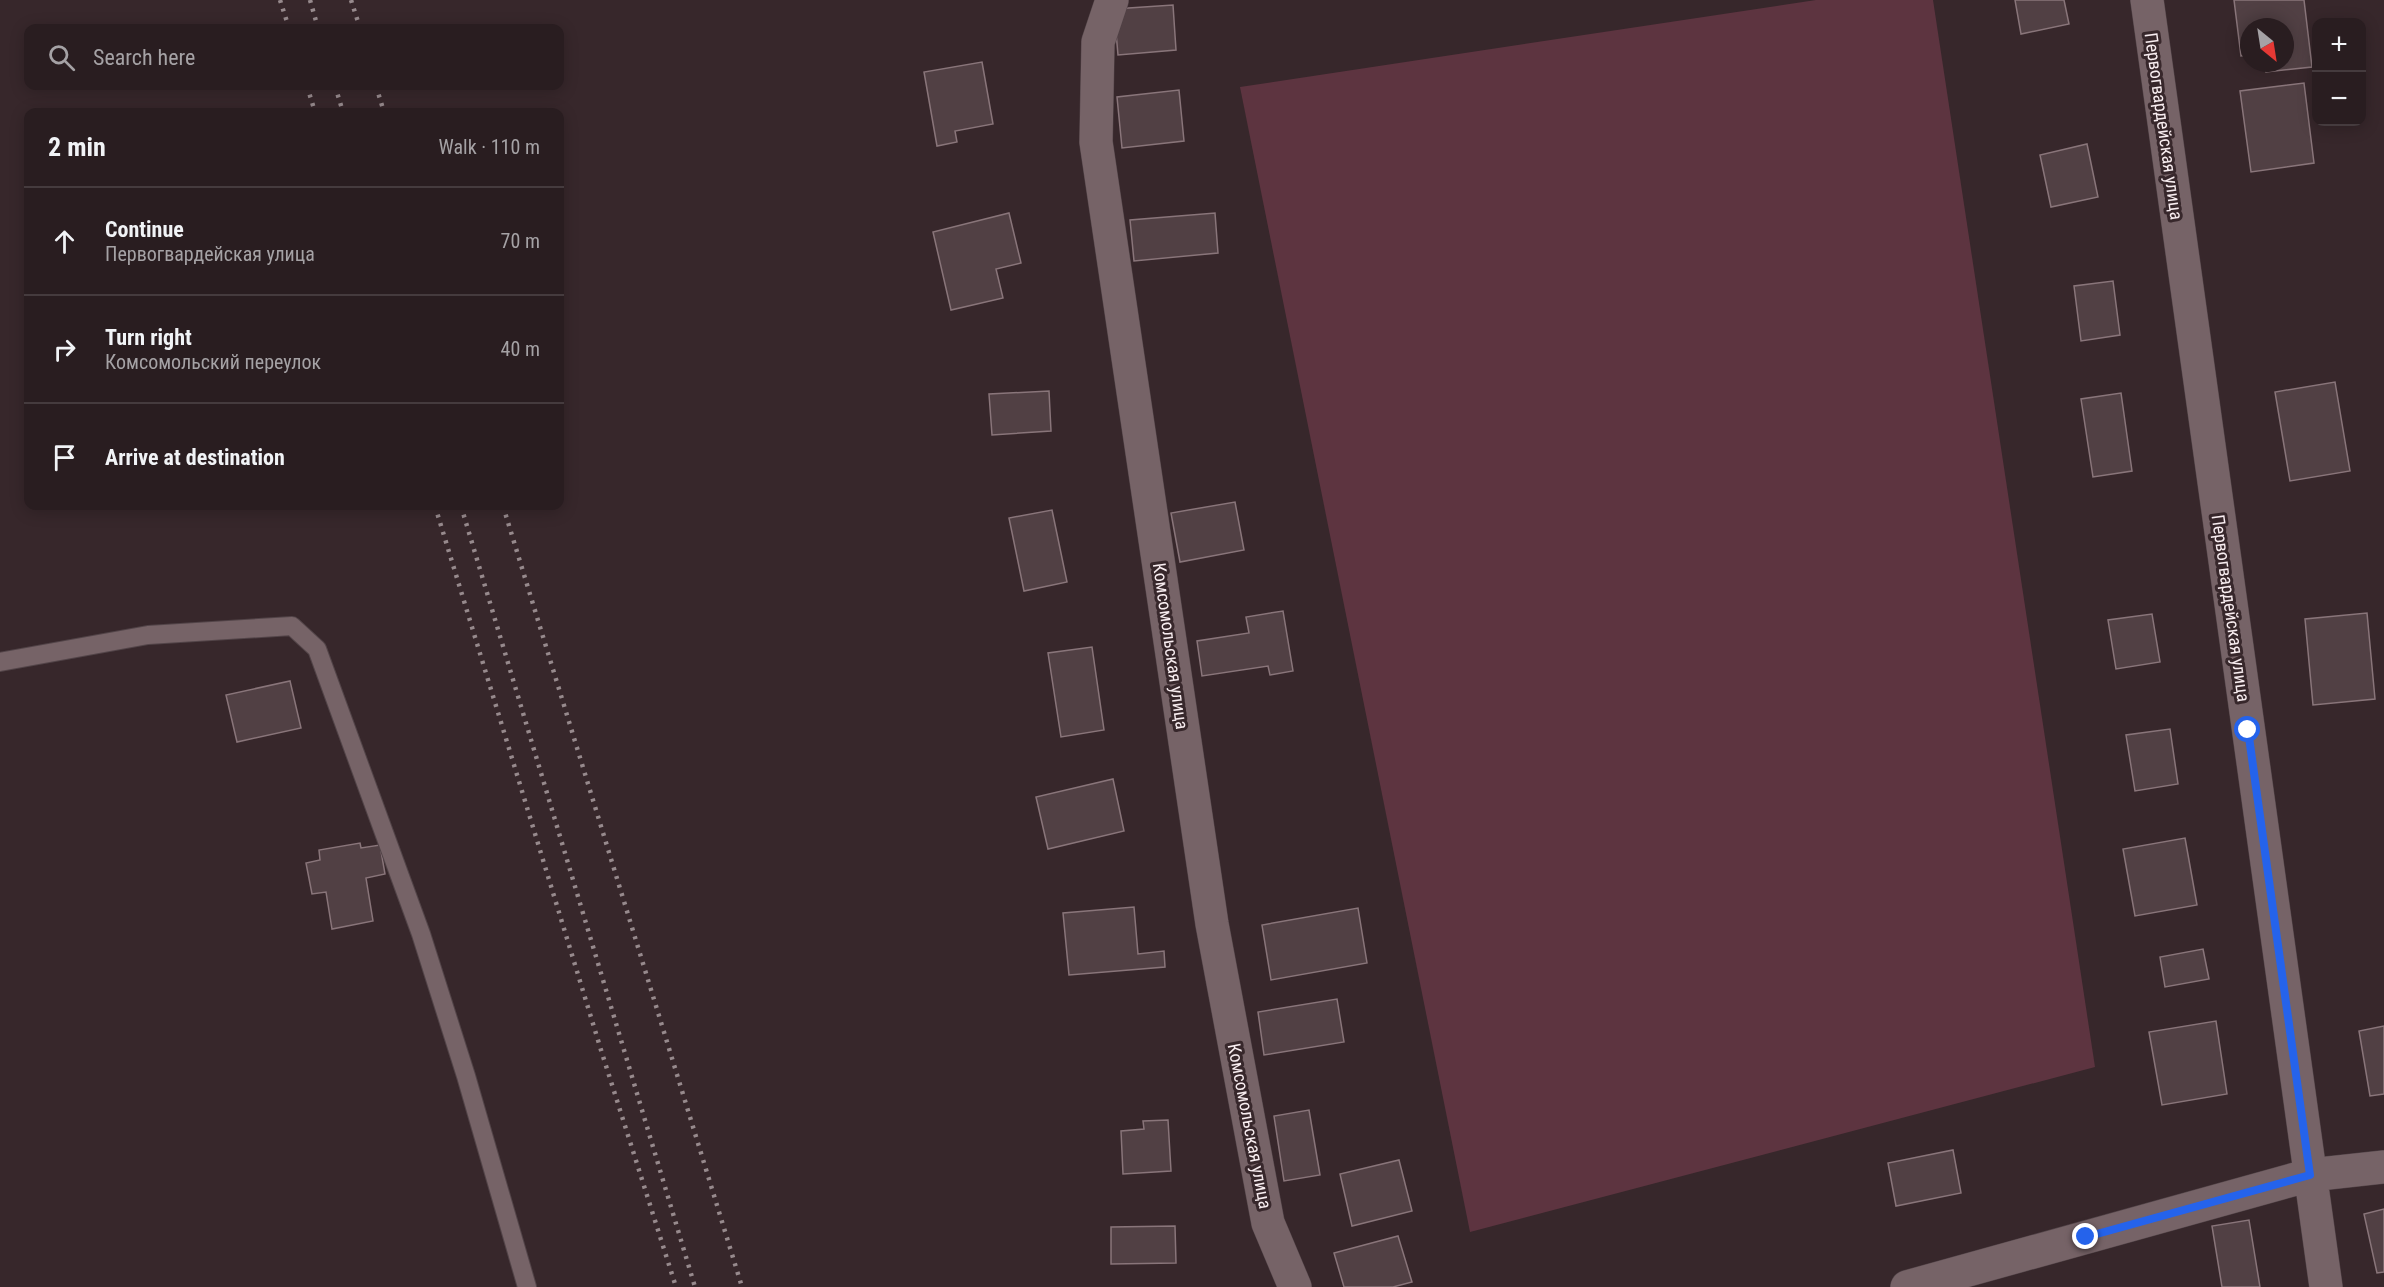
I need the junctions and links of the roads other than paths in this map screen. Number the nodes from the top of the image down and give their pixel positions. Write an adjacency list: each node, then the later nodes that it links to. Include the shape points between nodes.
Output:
1 (1113, 0): 7 (street, Комсомольская улица, via 1098,42 1096,142 1212,924 1268,1223)
2 (2147, 0): 5 (street, Первогвардейская улица)
3 (0, 662): 6 (lane, via 148,635 292,627 317,649 421,934)
4 (2384, 1167): 5 (street)
5 (2310, 1175): 8 (street); 9 (street, Первогвардейская улица)
6 (527, 1287)
7 (1295, 1287)
8 (1907, 1287)
9 (2326, 1287)

